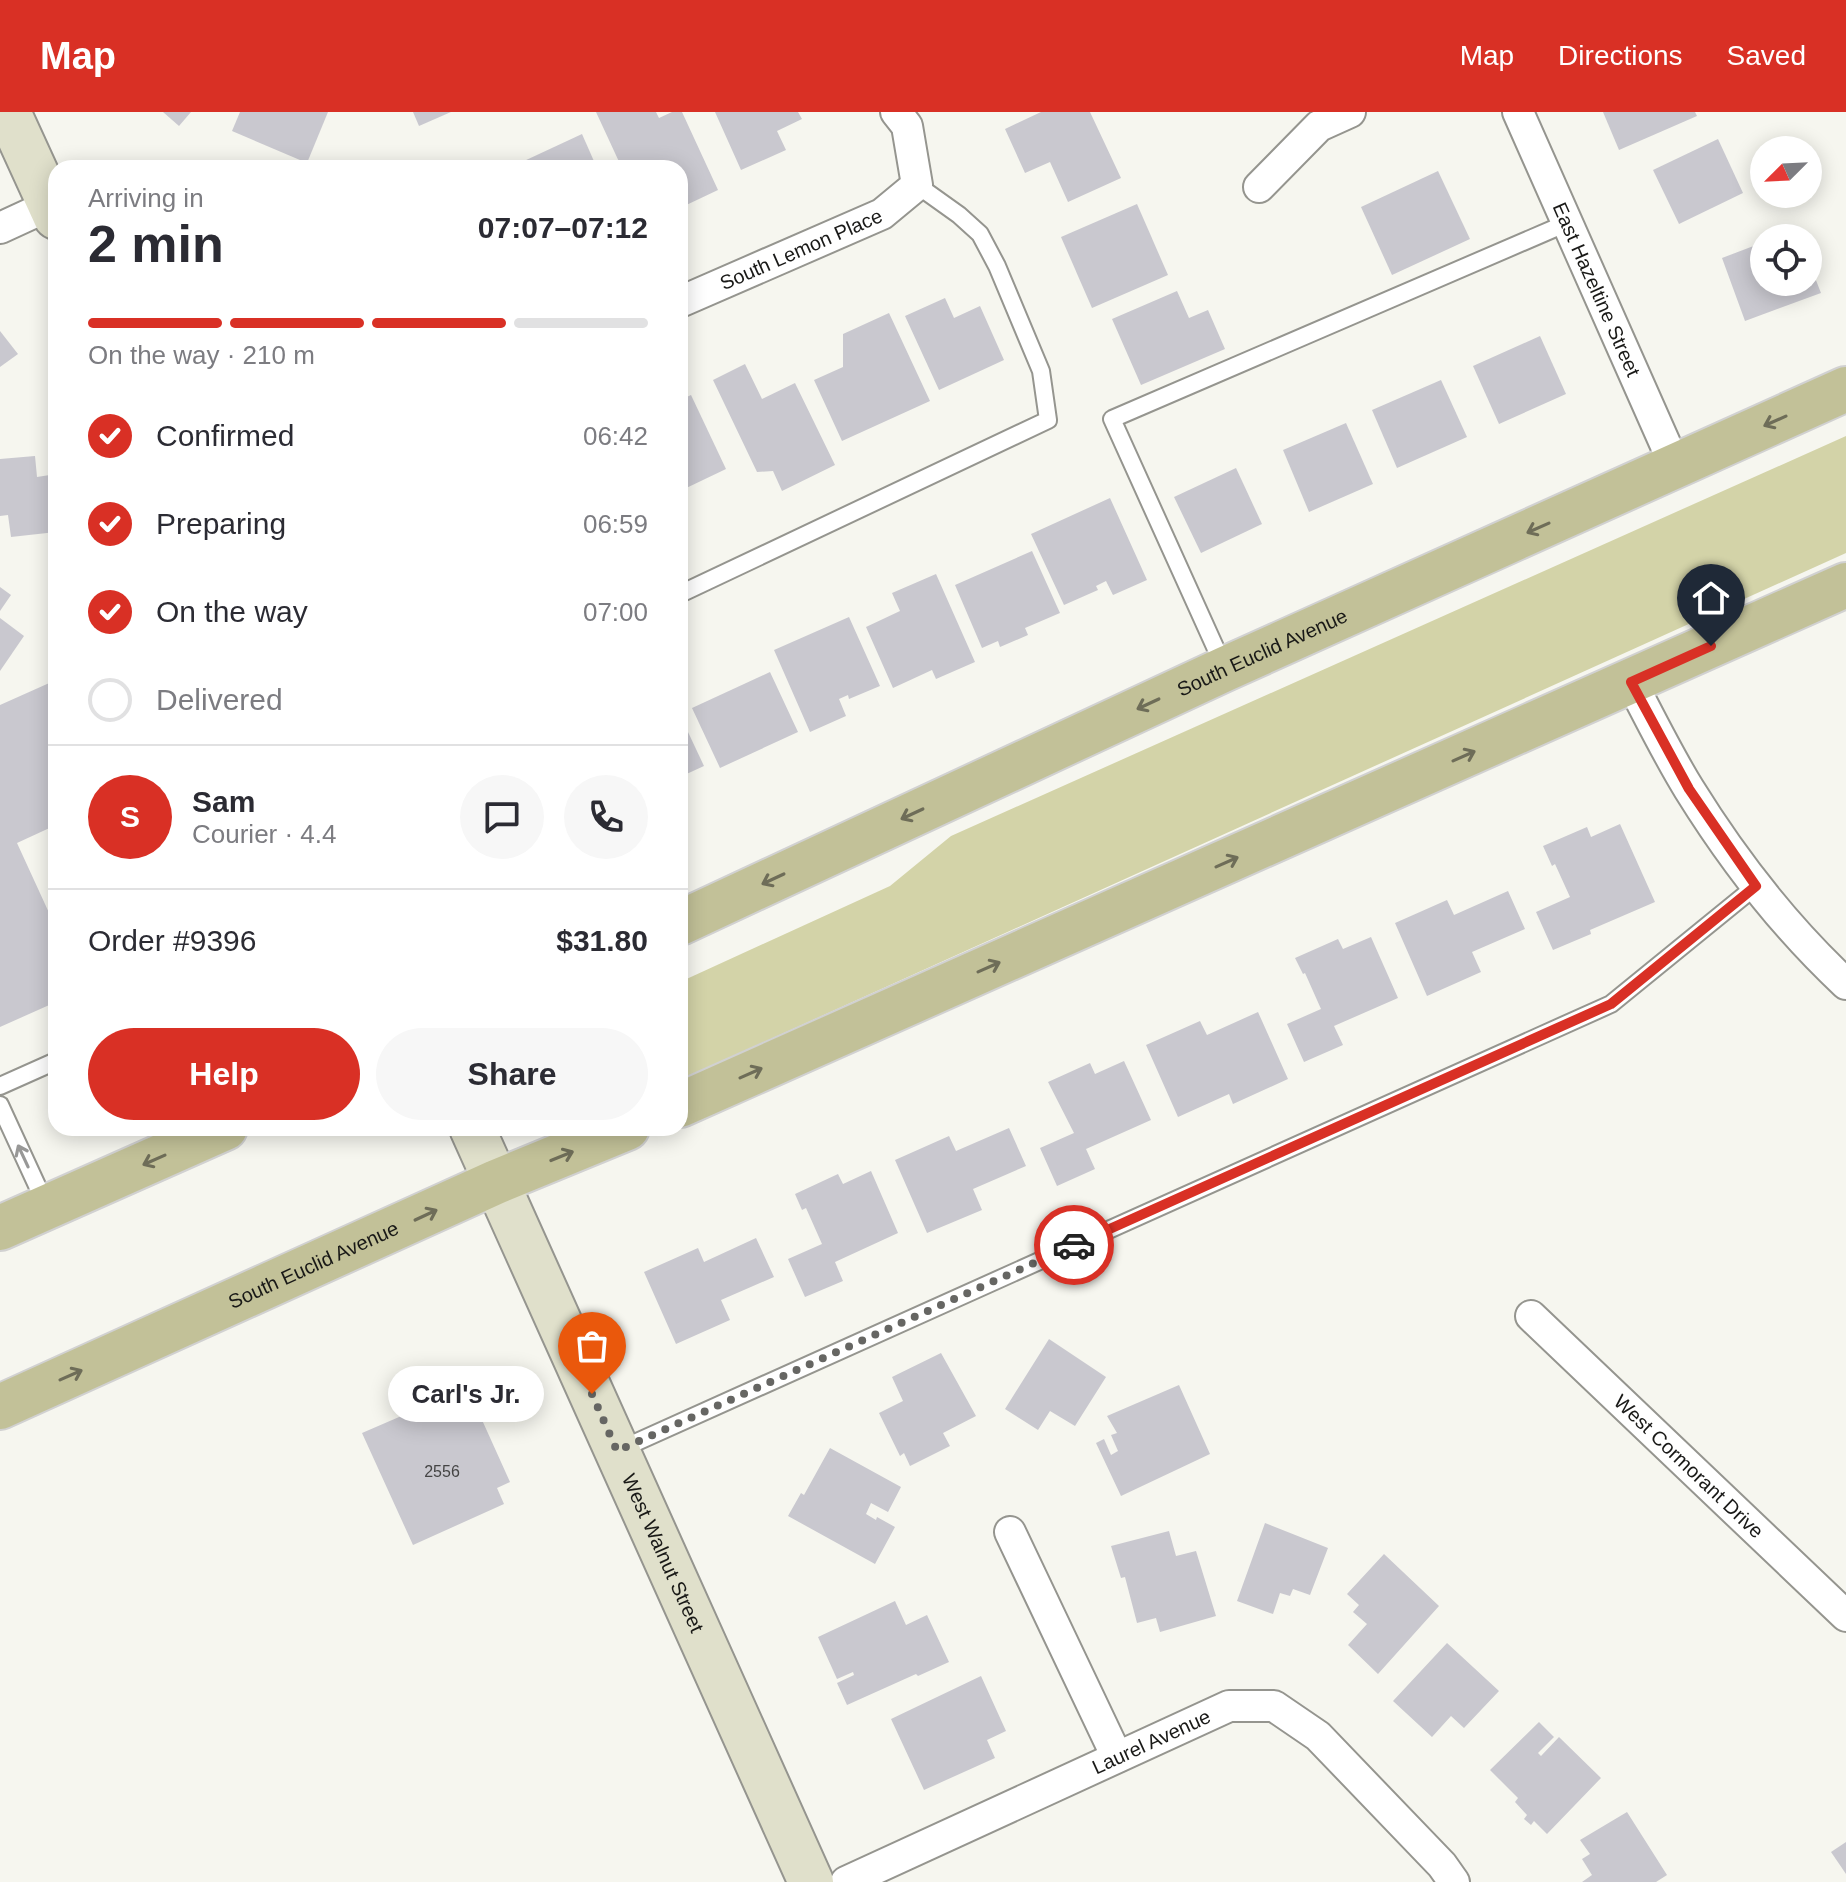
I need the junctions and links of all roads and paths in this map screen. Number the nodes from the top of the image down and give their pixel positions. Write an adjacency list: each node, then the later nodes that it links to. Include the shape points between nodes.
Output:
1 (8, 112): 7 (street)
2 (896, 112): 5 (street, via 907,126)
3 (1350, 112): 6 (street, via 1319,126)
4 (1518, 112): 9 (street, East Hazeltine Street)
5 (917, 185): 11 (street, South Lemon Place, via 882,214); 15 (lane, via 980,234 1041,371 1048,420)
6 (1259, 187)
7 (48, 200)
8 (48, 213): 10 (street)
9 (1567, 223): 13 (street, East Hazeltine Street); 16 (lane, via 1112,419)
10 (0, 228)
11 (688, 299)
12 (1846, 389): 13 (main road, South Euclid Avenue, one-way to 13)
13 (1675, 466): 16 (main road, South Euclid Avenue, one-way to 16)
14 (1846, 585): 17 (main road)
15 (688, 590)
16 (1225, 669): 19 (main road, South Euclid Avenue, one-way to 19)
17 (1631, 682): 18 (street, via 1689,789); 23 (main road, one-way to 17)
18 (1756, 886): 20 (street); 33 (lane, via 1611,1004)
19 (688, 919)
20 (1846, 984)
21 (48, 1065): 22 (lane)
22 (0, 1086)
23 (688, 1101)
24 (0, 1105): 29 (lane, one-way to 24)
25 (198, 1136): 29 (main road, one-way to 29)
26 (476, 1136): 28 (street, West Walnut Street)
27 (608, 1136): 28 (main road, South Euclid Avenue, one-way to 27)
28 (496, 1182): 32 (main road, South Euclid Avenue, one-way to 28); 33 (street, West Walnut Street)
29 (47, 1207): 30 (main road)
30 (0, 1228)
31 (1531, 1316): 35 (street, West Cormorant Drive)
32 (0, 1407)
33 (617, 1451): 37 (street, West Walnut Street)
34 (1010, 1532): 36 (street)
35 (1846, 1616)
36 (1117, 1757): 38 (street, Laurel Avenue); 39 (street, Laurel Avenue, via 1229,1706 1274,1706 1318,1736)
37 (811, 1882)
38 (846, 1882)
39 (1454, 1882)

